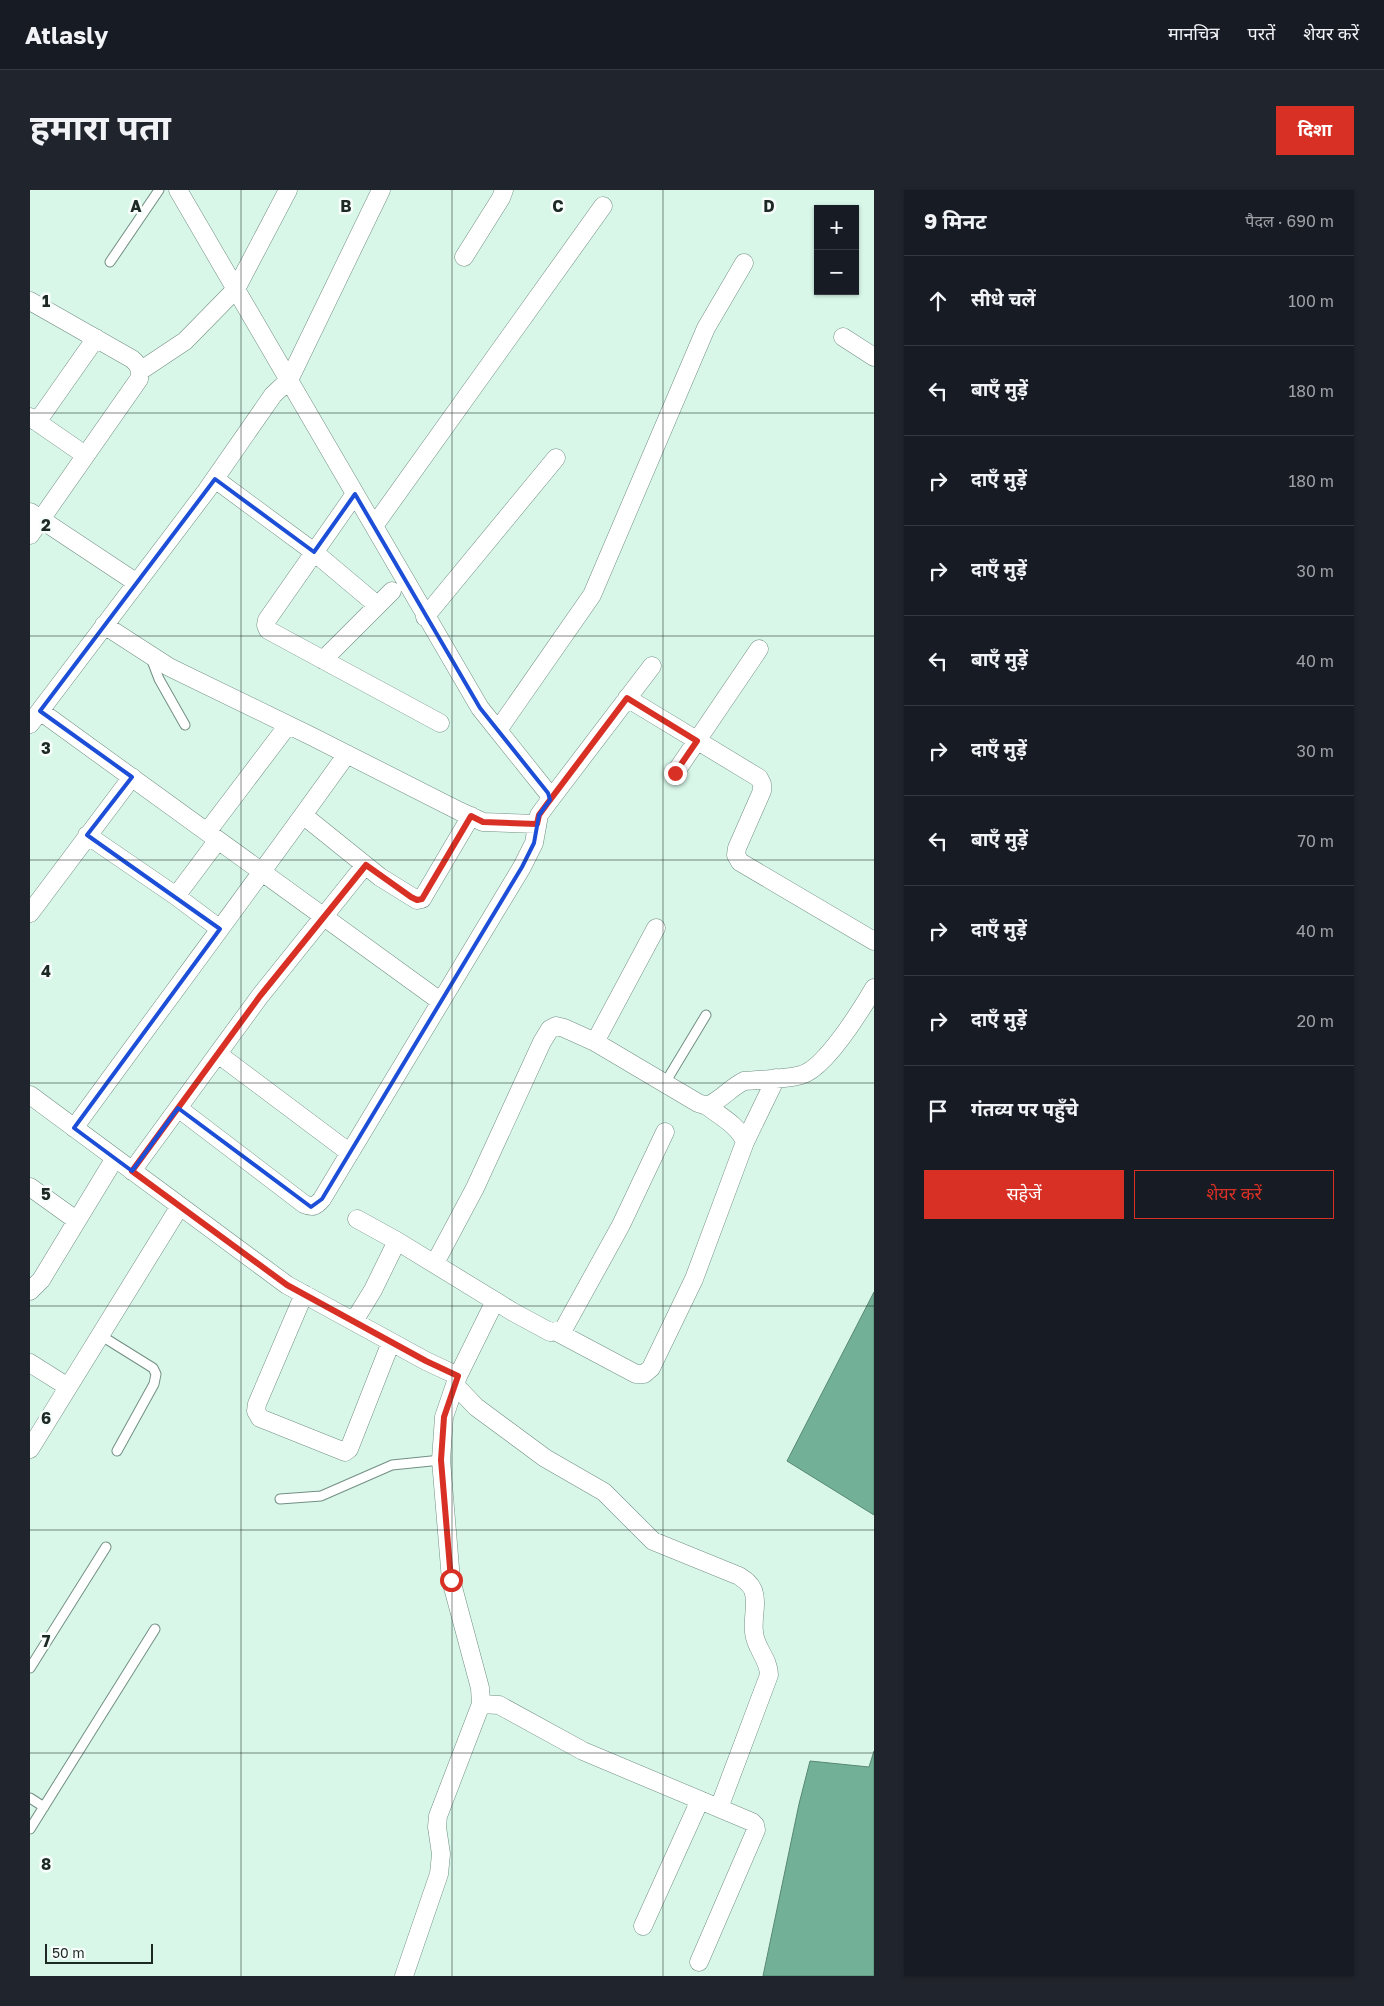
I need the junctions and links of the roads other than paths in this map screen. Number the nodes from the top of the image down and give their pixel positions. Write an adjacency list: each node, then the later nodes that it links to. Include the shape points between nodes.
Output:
1 (160, 190): 8 (lane)
2 (178, 190): 10 (street)
3 (288, 190): 10 (street)
4 (381, 190): 16 (street)
5 (504, 190): 7 (street)
6 (603, 206): 23 (street)
7 (464, 257)
8 (110, 262)
9 (744, 263): 40 (street, via 706,328 592,595)
10 (236, 289): 15 (street, via 184,341); 16 (street)
11 (30, 300): 13 (street)
12 (843, 337): 14 (street)
13 (96, 338): 15 (street, via 132,359); 17 (street)
14 (874, 357)
15 (140, 371): 18 (street, via 139,379)
16 (289, 380): 20 (street, via 273,395); 21 (street)
17 (34, 420): 18 (street)
18 (85, 455): 22 (street)
19 (556, 458): 29 (street)
20 (215, 479): 25 (street); 26 (street)
21 (355, 494): 23 (street); 25 (street)
22 (35, 515): 24 (street); 26 (street)
23 (374, 526): 29 (street)
24 (30, 534)
25 (314, 552): 28 (street); 33 (street, via 266,625 268,630)
26 (137, 583): 30 (street)
27 (392, 591): 28 (street)
28 (377, 605): 33 (street)
29 (426, 617): 40 (street, via 480,708)
30 (104, 625): 32 (street); 36 (street)
31 (759, 649): 41 (street)
32 (151, 655): 38 (lane, via 158,679); 39 (street)
33 (323, 660): 37 (street)
34 (652, 666): 35 (street)
35 (627, 698): 41 (street); 45 (street)
36 (35, 718): 44 (street)
37 (440, 723)
38 (185, 725)
39 (288, 725): 42 (street); 49 (street)
40 (498, 730): 45 (street, via 548,793)
41 (697, 741): 43 (street); 57 (street, via 759,778 762,784 762,791 737,848 736,856 740,862)
42 (347, 754): 46 (street); 47 (street)
43 (675, 773)
44 (132, 777): 48 (street); 49 (street)
45 (543, 811): 47 (street, via 483,822); 59 (street, via 534,843 522,867)
46 (303, 816): 50 (street); 51 (street)
47 (471, 816): 50 (street, via 422,899 411,897)
48 (88, 836): 52 (street); 53 (street)
49 (213, 836): 51 (street); 52 (street)
50 (366, 865): 54 (street)
51 (262, 873): 54 (street); 56 (street)
52 (176, 896): 56 (street)
53 (30, 913)
54 (323, 917): 59 (street); 62 (street)
55 (656, 928): 61 (street)
56 (220, 930): 68 (street)
57 (874, 941)
58 (874, 988): 63 (street, via 822,1062 810,1072)
59 (440, 1001): 71 (street)
60 (706, 1015): 64 (lane)
61 (595, 1042): 64 (street); 79 (street, via 564,1028 556,1026 550,1029 475,1188)
62 (218, 1054): 67 (street); 71 (street)
63 (776, 1078): 66 (street, via 736,1085); 70 (street)
64 (665, 1083): 66 (street)
65 (30, 1095): 68 (street)
66 (707, 1106): 70 (street, via 737,1129)
67 (178, 1108): 71 (street, via 311,1207 317,1206); 73 (street)
68 (74, 1128): 72 (street)
69 (665, 1132): 84 (street, via 621,1225 562,1330)
70 (744, 1142): 84 (street, via 694,1280 651,1368 644,1374 636,1374)
71 (350, 1153)
72 (115, 1158): 73 (street); 77 (street)
73 (132, 1171): 75 (street)
74 (30, 1187): 77 (street)
75 (180, 1206): 81 (street); 85 (street)
76 (357, 1218): 78 (street)
77 (76, 1220): 80 (street, via 41,1280)
78 (397, 1241): 79 (street); 83 (street)
79 (435, 1263): 82 (street)
80 (30, 1292)
81 (304, 1294): 83 (street); 86 (street, via 257,1404 260,1418 345,1452 349,1449)
82 (495, 1301): 84 (street, via 550,1332); 88 (street)
83 (354, 1321): 86 (street)
84 (557, 1332)
85 (100, 1335): 89 (street); 91 (lane, via 153,1368 156,1374 154,1384)
86 (391, 1342): 88 (street)
87 (30, 1363): 89 (street)
88 (456, 1381): 92 (street, via 444,1417); 101 (street, via 476,1407 545,1458 604,1492 653,1541 739,1576 753,1590 753,1631 769,1675)
89 (68, 1386): 90 (street)
90 (30, 1449)
91 (117, 1451)
92 (441, 1460): 93 (lane, via 392,1465 320,1496); 97 (street, via 451,1580)
93 (280, 1499)
94 (106, 1547): 96 (lane)
95 (155, 1629): 100 (lane)
96 (30, 1668)
97 (482, 1704): 99 (street, via 499,1705 583,1751); 105 (street, via 438,1816 439,1874)
98 (30, 1798): 100 (lane)
99 (700, 1800): 101 (street); 103 (street)
100 (44, 1807): 102 (lane)
101 (719, 1808): 104 (street, via 752,1822 756,1830)
102 (30, 1829)
103 (643, 1926)
104 (699, 1962)
105 (404, 1976)

